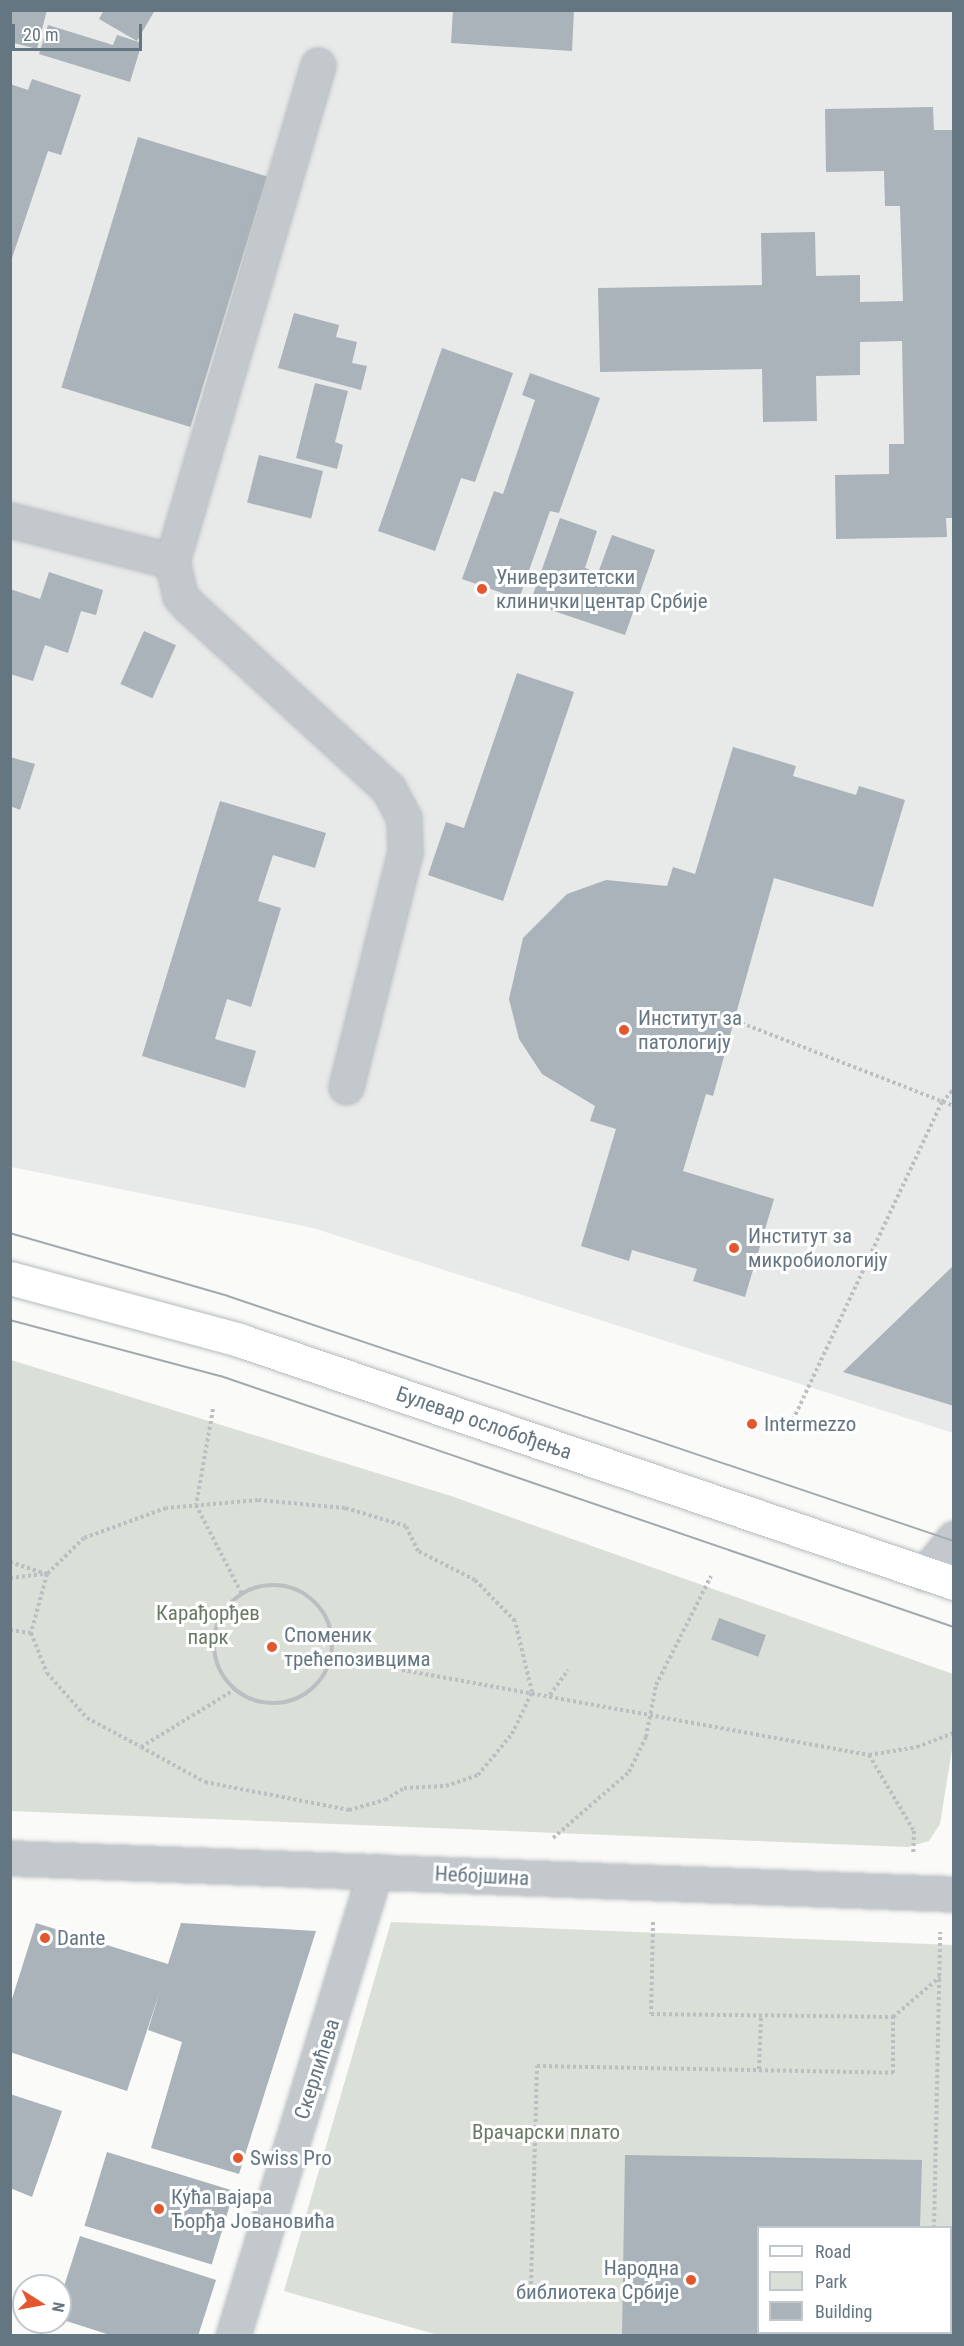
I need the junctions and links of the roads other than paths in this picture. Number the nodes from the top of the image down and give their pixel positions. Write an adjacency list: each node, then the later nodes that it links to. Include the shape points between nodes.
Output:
1 (318, 65): 3 (street)
2 (10, 520): 3 (street)
3 (172, 561): 4 (street, via 178,590 188,605 388,788 404,818 405,852)
4 (346, 1087)
5 (10, 1278): 7 (main road, Булевар ослобођења, via 239,1340)
6 (954, 1538): 7 (street)
7 (939, 1579)
8 (10, 1858): 9 (street, Небојшина)
9 (375, 1871): 10 (street, Небојшина); 11 (street, Скерлићева)
10 (954, 1894)
11 (233, 2336)

